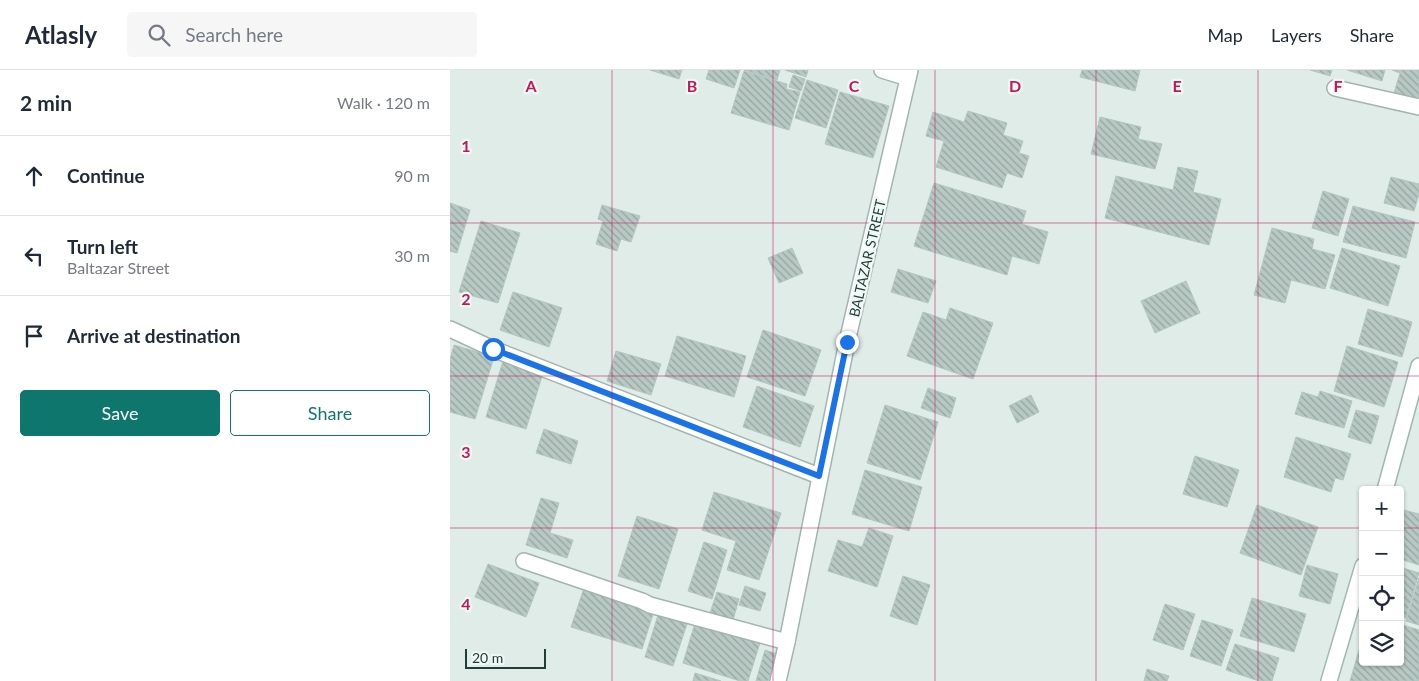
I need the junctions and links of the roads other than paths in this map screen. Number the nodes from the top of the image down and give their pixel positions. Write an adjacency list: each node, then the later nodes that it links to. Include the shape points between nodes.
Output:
1 (882, 70): 2 (street)
2 (909, 74): 7 (street, BALTAZAR STREET)
3 (1336, 88): 4 (street)
4 (1419, 107)
5 (450, 329): 7 (street, via 493,349)
6 (1419, 366): 8 (street)
7 (819, 476): 11 (street, BALTAZAR STREET)
8 (1386, 486)
9 (524, 561): 11 (street, via 650,605)
10 (1360, 576): 13 (street)
11 (787, 642): 12 (street, BALTAZAR STREET)
12 (778, 681)
13 (1328, 681)

